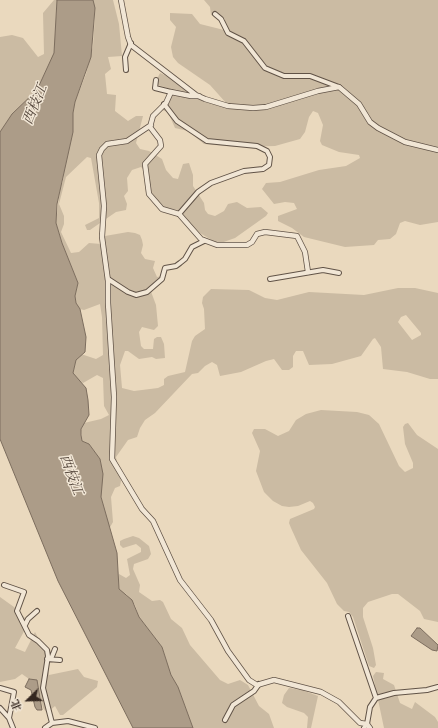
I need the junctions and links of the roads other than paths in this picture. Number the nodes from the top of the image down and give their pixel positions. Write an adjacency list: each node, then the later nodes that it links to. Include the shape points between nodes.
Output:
1 (121, 0): 3 (street)
2 (215, 14): 6 (street, via 228,33 244,42 265,68 284,76 310,76)
3 (131, 43): 4 (street, via 125,57); 8 (street)
4 (126, 70)
5 (156, 80): 7 (street, via 155,88)
6 (338, 87): 8 (street, via 266,107 253,108 228,106); 11 (street, via 359,104 370,122 378,128 405,142)
7 (171, 92): 8 (street); 9 (street)
8 (198, 96)
9 (164, 104): 10 (street, via 153,116); 12 (street, via 177,121 207,141 257,146 267,151 270,157 269,165 263,169 244,171 211,183 198,192)
10 (151, 125): 12 (street, via 161,146 145,164 148,190 162,209); 16 (street, via 127,140 107,144 99,155 104,206 102,237)
11 (438, 150)
12 (178, 214): 13 (street)
13 (204, 241): 14 (street, via 217,245 246,245 261,232 297,236 306,252); 16 (street, via 192,247 185,259 176,266 165,268 162,279 147,292 136,295)
14 (308, 272): 15 (street, via 323,270); 17 (street)
15 (339, 273)
16 (108, 279): 25 (street, via 114,397 112,459 142,509 153,521 180,580 211,620 248,680)
17 (270, 279)
18 (4, 585): 21 (street, via 24,592 17,611)
19 (37, 611): 21 (street)
20 (348, 616): 28 (street)
21 (25, 625): 23 (street, via 28,635 47,650)
22 (55, 649): 23 (street)
23 (49, 659): 24 (street); 32 (street, via 43,688)
24 (60, 660)
25 (259, 684): 31 (street, via 254,691 235,702); 33 (street, via 274,680 321,692 339,702)
26 (438, 687): 28 (street, via 387,694)
27 (0, 688): 30 (street, via 14,692)
28 (376, 698): 33 (street, via 370,707)
29 (0, 708): 30 (street)
30 (9, 718): 34 (street)
31 (224, 720)
32 (52, 723): 35 (street); 36 (street, via 76,722)
33 (367, 727)
34 (13, 728)
35 (45, 728)
36 (95, 728)

